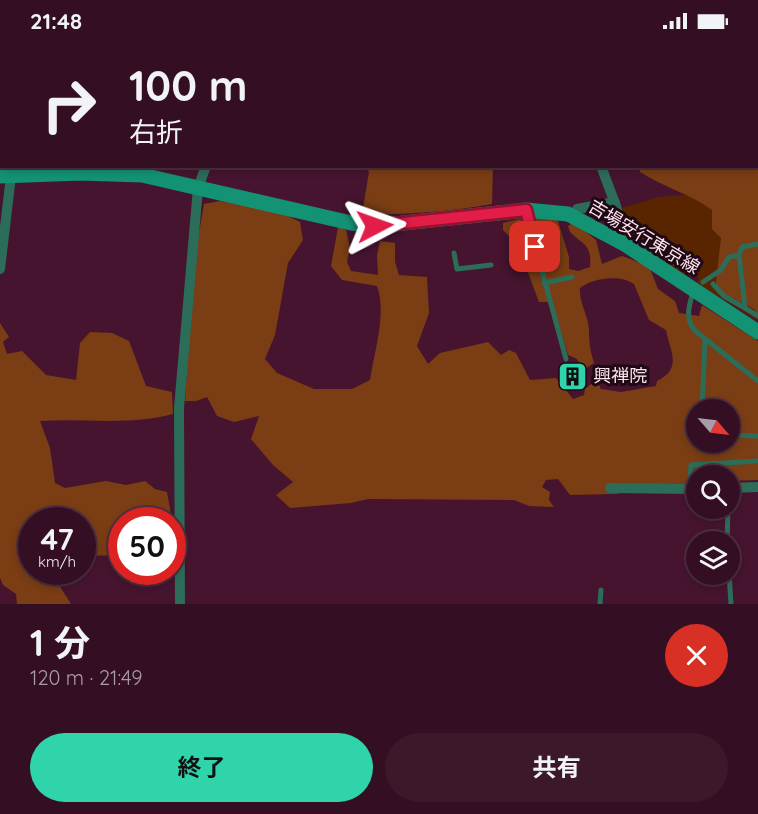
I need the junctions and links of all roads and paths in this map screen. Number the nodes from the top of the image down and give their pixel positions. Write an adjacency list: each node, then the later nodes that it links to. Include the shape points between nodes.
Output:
1 (205, 168): 4 (street)
2 (602, 168): 5 (street)
3 (9, 173): 4 (main road, 吉場安行東京線, via 142,175); 13 (street)
4 (198, 188): 6 (main road, 吉場安行東京線, via 375,226); 35 (street, via 179,408)
5 (615, 202): 7 (street, via 577,209); 9 (street)
6 (526, 210): 7 (main road, 吉場安行東京線); 15 (lane)
7 (575, 217): 9 (main road, 吉場安行東京線)
8 (758, 244): 11 (lane, via 742,247)
9 (626, 245): 17 (main road, 吉場安行東京線)
10 (454, 253): 12 (lane, via 457,268)
11 (739, 255): 17 (lane, via 729,257 721,270); 18 (lane)
12 (491, 265)
13 (0, 269)
14 (572, 277): 15 (lane)
15 (544, 283): 22 (lane)
16 (713, 284): 18 (lane)
17 (699, 286): 20 (main road, 吉場安行東京線); 21 (lane, via 688,322)
18 (745, 308): 19 (lane)
19 (757, 313)
20 (758, 332)
21 (705, 341): 23 (lane); 24 (lane)
22 (566, 359)
23 (758, 381)
24 (702, 399)
25 (740, 435): 26 (lane)
26 (758, 436)
27 (758, 461): 28 (lane)
28 (691, 465)
29 (758, 487): 31 (street)
30 (610, 488): 32 (street)
31 (740, 488)
32 (686, 489)
33 (730, 585): 37 (lane)
34 (601, 590): 36 (lane)
35 (180, 604)
36 (600, 604)
37 (731, 604)

